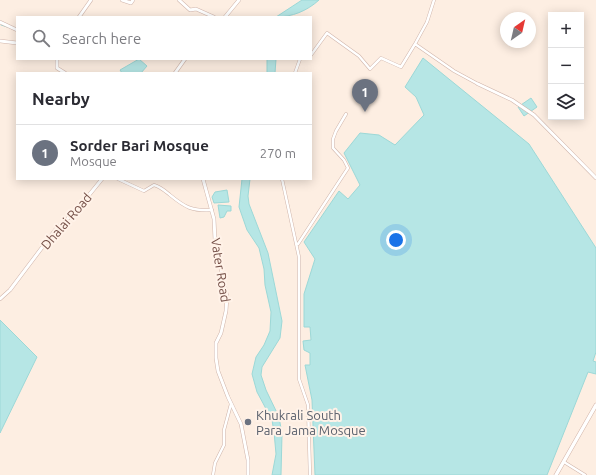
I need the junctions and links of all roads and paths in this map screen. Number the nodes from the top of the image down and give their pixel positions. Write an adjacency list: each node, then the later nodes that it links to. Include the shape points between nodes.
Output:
1 (91, 0): 7 (street)
2 (122, 0): 3 (street, via 131,3)
3 (133, 0)
4 (179, 0): 8 (street, via 190,10)
5 (239, 0): 9 (street)
6 (434, 0): 14 (street, via 427,22)
7 (80, 16)
8 (211, 16)
9 (226, 16)
10 (0, 22): 11 (street)
11 (16, 30)
12 (0, 41): 13 (street)
13 (16, 43)
14 (414, 44): 15 (street, via 401,66 381,58 370,69 358,56 326,33); 22 (street)
15 (312, 54)
16 (57, 60): 19 (street, via 57,68)
17 (184, 60): 20 (street)
18 (300, 60): 21 (street)
19 (63, 72)
20 (176, 72)
21 (295, 72)
22 (478, 84): 24 (street, via 512,100 534,115)
23 (346, 114): 30 (street, via 333,139 333,148 348,168)
24 (596, 178)
25 (101, 180): 31 (street, Dhalai Road, via 76,211 56,229 10,290)
26 (120, 180): 29 (street, via 144,191 152,184 188,208)
27 (203, 180): 29 (street, Vater Road)
28 (282, 180): 30 (street)
29 (212, 210): 32 (street, Vater Road, via 215,240 227,297 221,333 216,343 216,358 218,371)
30 (297, 244): 37 (street, via 300,379 308,405)
31 (0, 299)
32 (231, 404): 35 (street, via 224,430 224,445 215,463); 36 (street, Vater Road, via 241,424)
33 (596, 405): 34 (main road)
34 (564, 462): 38 (main road); 39 (street)
35 (213, 475)
36 (248, 475)
37 (310, 475)
38 (556, 475)
39 (585, 475)

